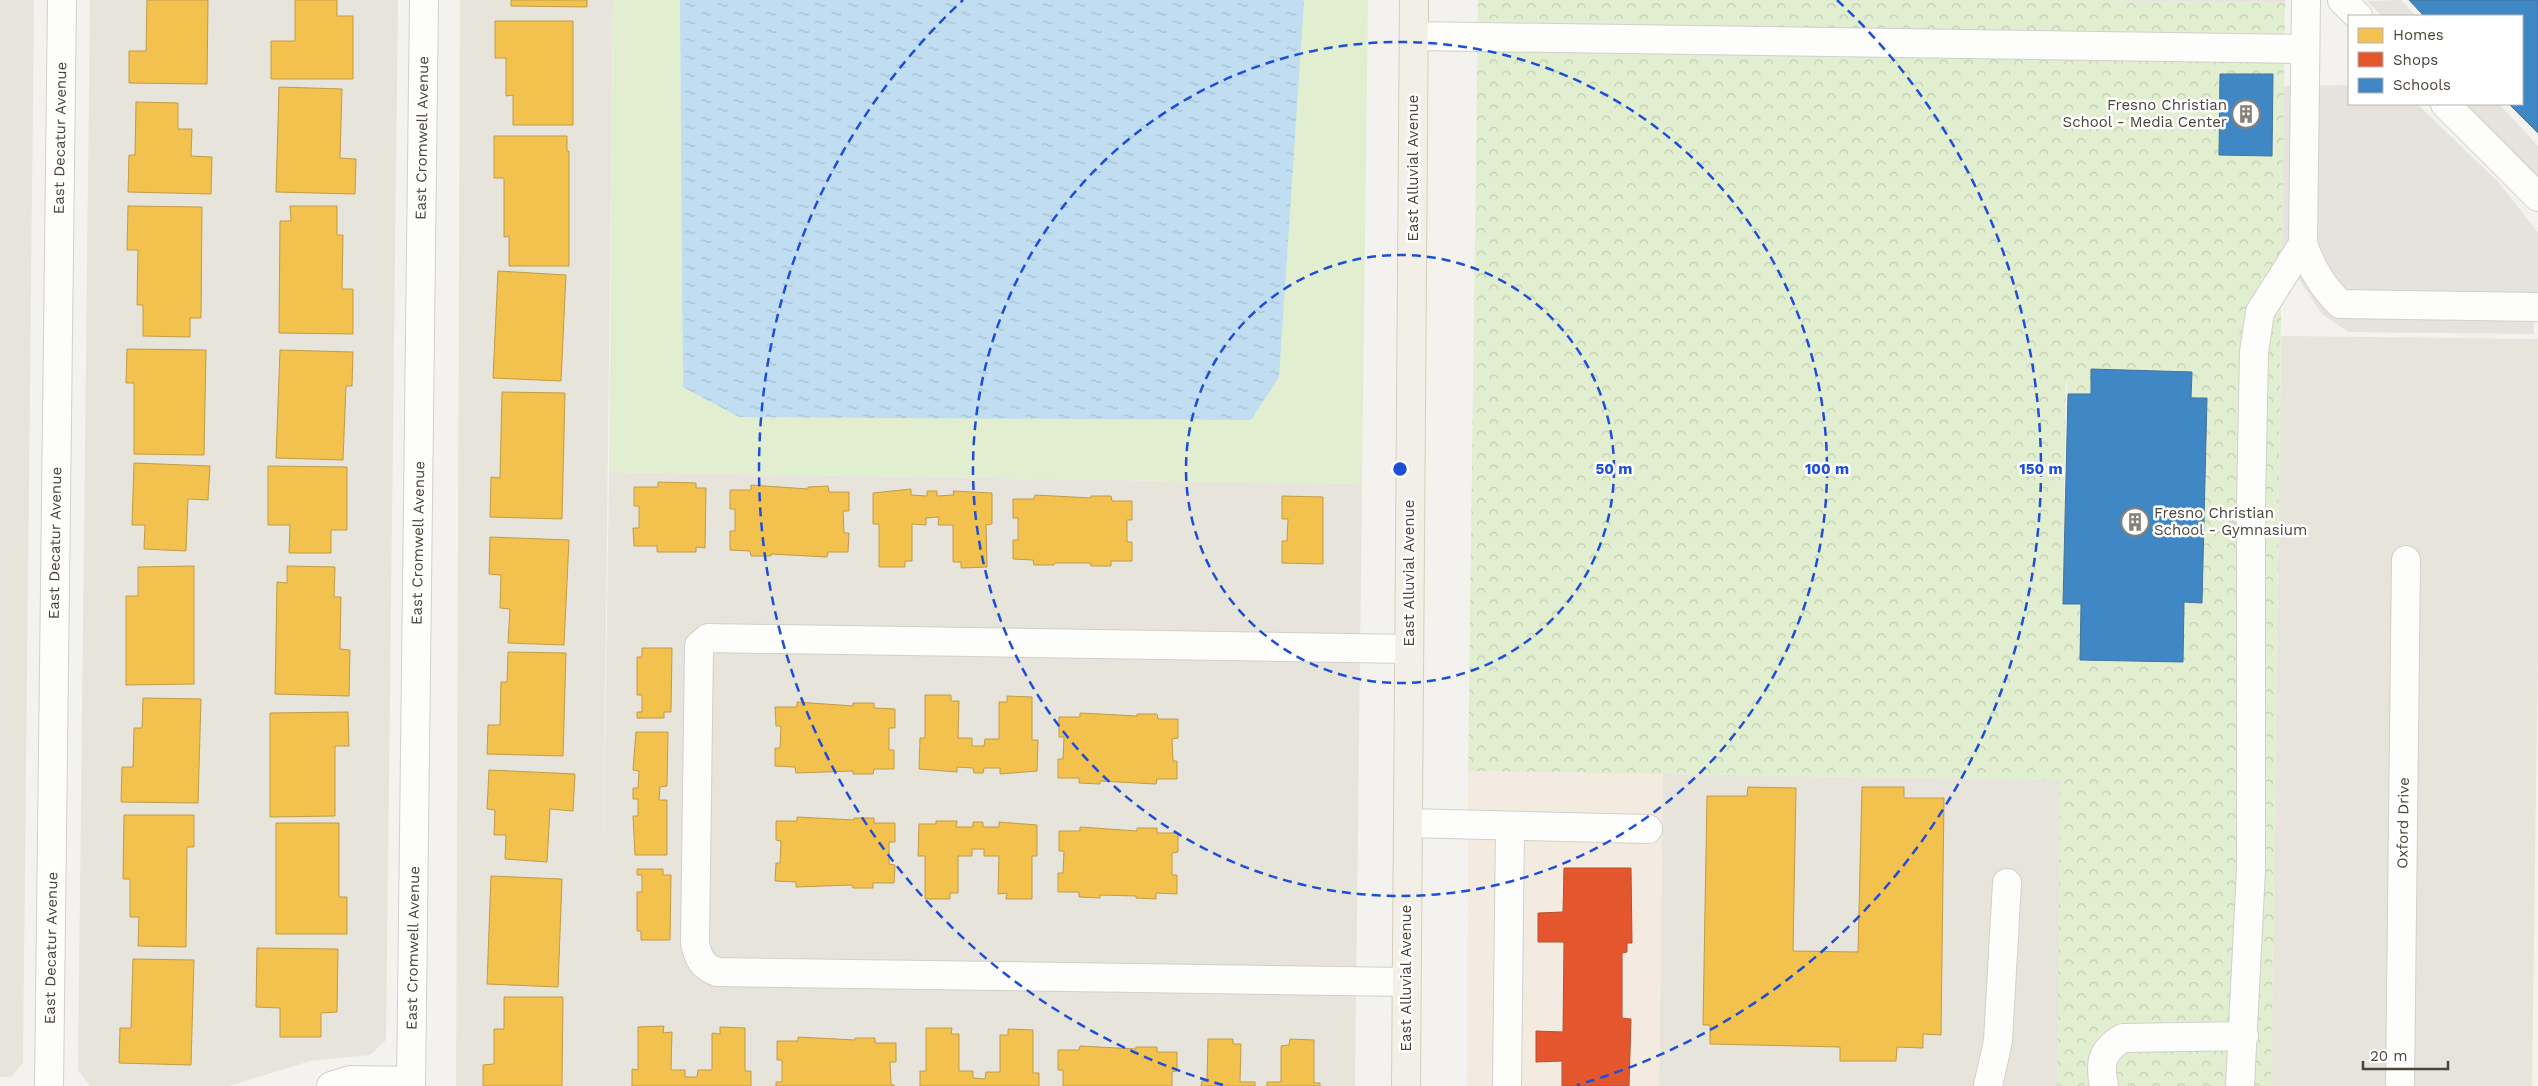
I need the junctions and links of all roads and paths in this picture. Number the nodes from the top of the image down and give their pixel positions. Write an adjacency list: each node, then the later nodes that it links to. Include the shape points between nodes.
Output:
1 (62, 0): 22 (street, East Decatur Avenue)
2 (424, 0): 21 (street, East Cromwell Avenue)
3 (1414, 0): 7 (main road, East Alluvial Avenue)
4 (2306, 0): 8 (street)
5 (2342, 0): 6 (street)
6 (2357, 15)
7 (1414, 36): 8 (street); 14 (main road, East Alluvial Avenue)
8 (2305, 49): 11 (street)
9 (2446, 105): 10 (street)
10 (2538, 197)
11 (2302, 244): 12 (street, via 2313,272 2340,304); 20 (street, via 2260,312 2254,352 2250,506 2251,870)
12 (2538, 307)
13 (2406, 560): 29 (street, Oxford Drive)
14 (1409, 650): 15 (main road, East Alluvial Avenue); 19 (street, via 708,638 699,646 695,943 705,967 717,972)
15 (1408, 823): 16 (street); 19 (main road, East Alluvial Avenue)
16 (1510, 826): 17 (street); 25 (street)
17 (1648, 829)
18 (2007, 883): 26 (street, via 1998,1041)
19 (1406, 982): 24 (main road, East Alluvial Avenue)
20 (2244, 1036): 27 (street, via 2123,1038 2109,1046 2105,1054); 28 (street)
21 (411, 1083): 23 (street, via 350,1080)
22 (49, 1086)
23 (331, 1086)
24 (1406, 1086)
25 (1507, 1086)
26 (1988, 1086)
27 (2104, 1086)
28 (2240, 1086)
29 (2400, 1086)

